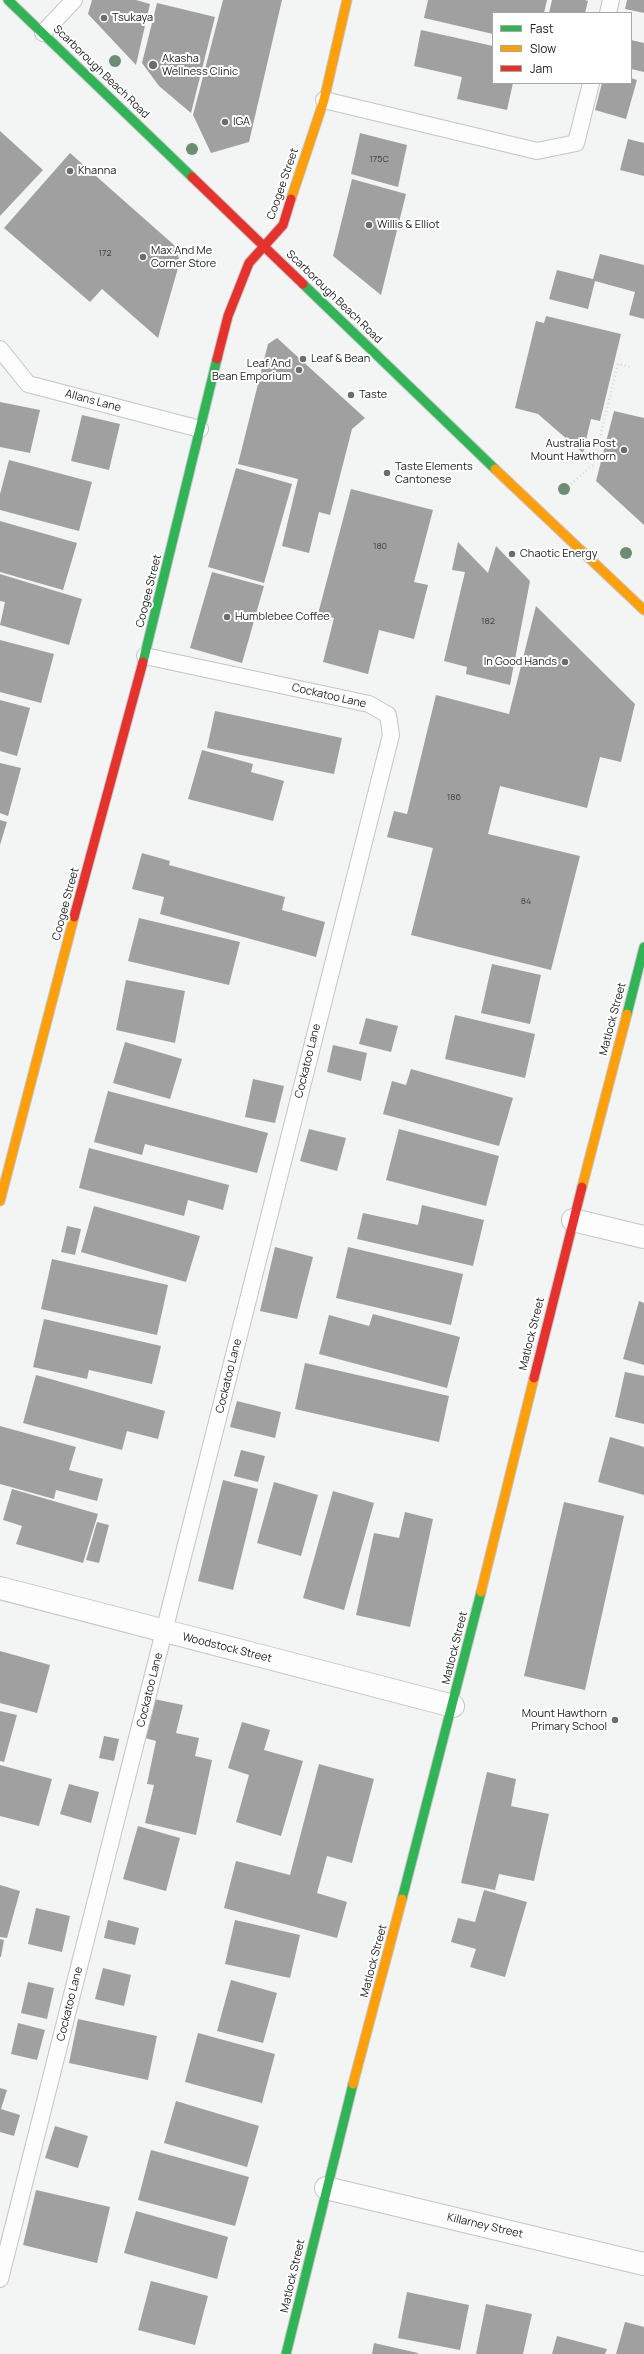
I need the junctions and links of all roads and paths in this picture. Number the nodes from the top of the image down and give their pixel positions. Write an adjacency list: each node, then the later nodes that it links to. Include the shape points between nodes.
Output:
1 (8, 0): 6 (street, Scarborough Beach Road)
2 (74, 0): 6 (lane)
3 (347, 0): 8 (street, Coogee Street)
4 (611, 0): 5 (lane)
5 (608, 12)
6 (42, 33): 9 (street, Scarborough Beach Road)
7 (591, 84): 8 (lane, via 576,143 537,151)
8 (324, 100): 9 (street, Coogee Street, via 284,225)
9 (264, 246): 12 (street, Coogee Street, via 249,263 228,316); 14 (street, Scarborough Beach Road)
10 (0, 350): 12 (lane, Allans Lane, via 28,384)
11 (631, 367): 13 (path, via 618,364 593,465)
12 (200, 429): 15 (street, Coogee Street)
13 (571, 484)
14 (644, 610)
15 (145, 656): 17 (street, Coogee Street); 21 (lane, Cockatoo Lane, via 369,704 388,715 391,735)
16 (644, 947): 18 (street, Matlock Street)
17 (0, 1201)
18 (573, 1220): 19 (street); 22 (street, Matlock Street)
19 (644, 1237)
20 (0, 1588): 21 (street, Woodstock Street)
21 (164, 1632): 22 (street, Woodstock Street); 25 (lane, Cockatoo Lane)
22 (454, 1706): 23 (street, Matlock Street)
23 (326, 2188): 24 (street, Killarney Street); 26 (street, Matlock Street)
24 (644, 2264)
25 (0, 2279)
26 (286, 2354)

